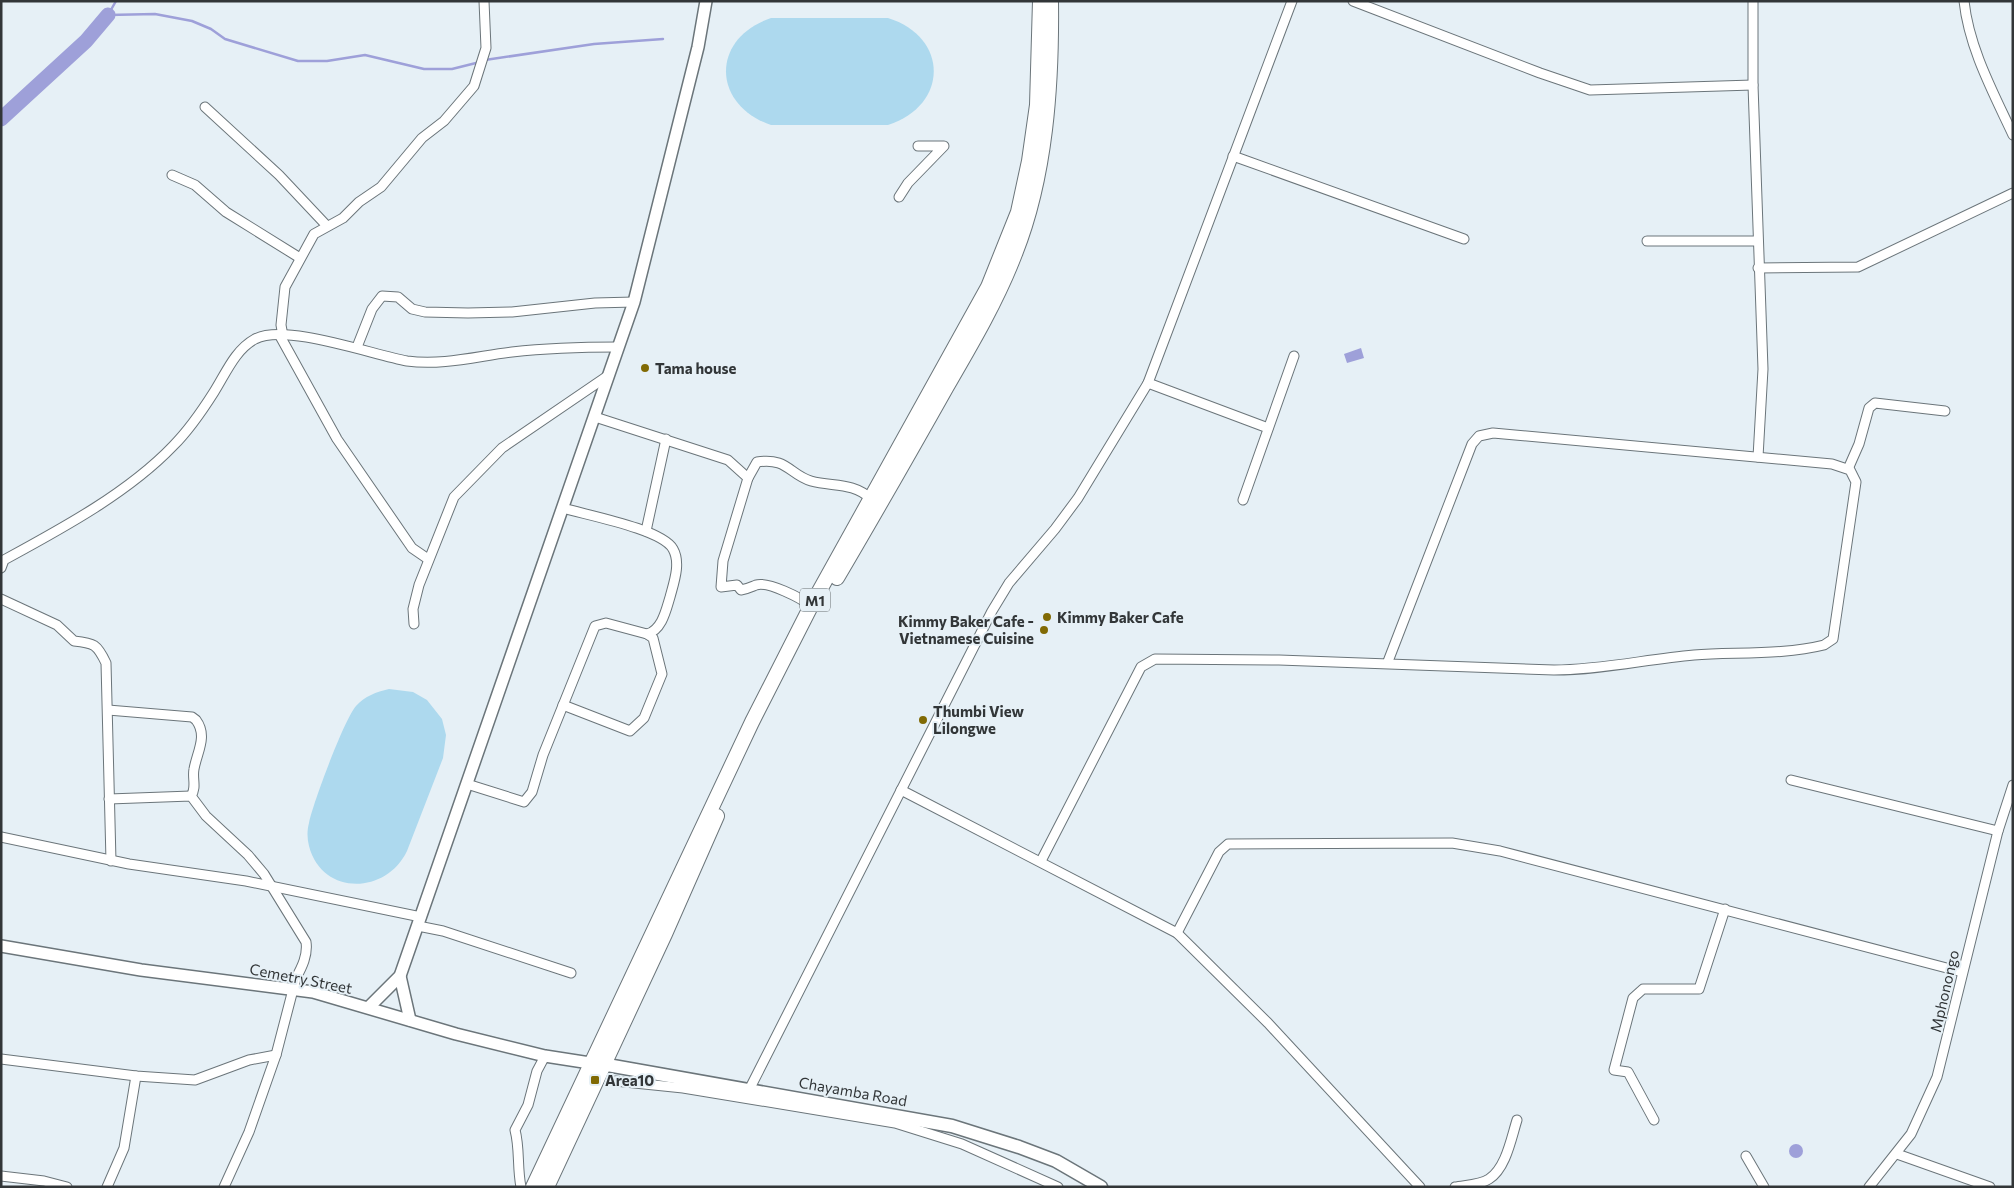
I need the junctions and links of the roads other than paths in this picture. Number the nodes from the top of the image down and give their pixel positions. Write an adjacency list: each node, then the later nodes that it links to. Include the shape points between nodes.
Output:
1 (484, 1): 17 (street, via 486,48 478,79 470,92 444,121 422,138 381,187 343,218)
2 (706, 1): 23 (street, via 698,47)
3 (1040, 1): 37 (highway, M1, via 1034,133 1023,192 1012,228 971,321)
4 (1051, 1): 74 (highway, M1, via 1040,162 1016,253 966,353 793,660 715,820 665,934)
5 (1292, 1): 13 (street)
6 (1353, 1): 9 (street, via 1590,90)
7 (1753, 1): 9 (street)
8 (1964, 1): 11 (street, via 1966,17 1988,84)
9 (1753, 85): 20 (street)
10 (205, 107): 17 (street, via 279,174)
11 (2013, 135)
12 (918, 146): 16 (street, via 944,146)
13 (1233, 156): 18 (street); 29 (street)
14 (172, 175): 21 (street, via 195,185 226,212)
15 (2013, 193): 22 (street, via 1858,267)
16 (898, 197)
17 (327, 226): 21 (street, via 314,234)
18 (1464, 239)
19 (1647, 241): 20 (street)
20 (1758, 241): 22 (street)
21 (300, 258): 24 (street, via 285,287)
22 (1758, 268): 34 (street, via 1763,369)
23 (634, 302): 25 (street, via 512,312 425,312 412,309 398,297 382,296 372,309); 26 (street)
24 (281, 336): 25 (street); 41 (street, via 337,439 412,548); 42 (street, via 257,338 235,356 186,432 155,463 103,501 4,560)
25 (357, 347): 26 (street, via 416,362 567,347)
26 (618, 347): 28 (street)
27 (1294, 356): 32 (street)
28 (609, 375): 31 (street); 41 (street, via 502,448 454,497)
29 (1148, 383): 32 (street); 52 (street, via 1078,498 1003,593)
30 (1945, 411): 35 (street, via 1875,403 1869,408)
31 (595, 417): 33 (street); 39 (street)
32 (1268, 428): 38 (street)
33 (666, 439): 36 (street, via 728,460); 40 (street)
34 (1758, 457): 35 (street, via 1832,464); 47 (street, via 1483,434 1472,444)
35 (1848, 469): 47 (street, via 1856,482 1833,638 1824,645 1665,658 1592,669)
36 (748, 478): 37 (street, via 757,462 779,462 810,481 853,486); 44 (street, via 723,561 721,587 732,584 741,590 758,584 774,586)
37 (870, 499): 44 (highway, M1)
38 (1243, 500)
39 (563, 508): 40 (street); 51 (street)
40 (646, 531): 46 (street, via 669,542 677,560 669,601 659,627)
41 (428, 558): 45 (street, via 413,609)
42 (1, 568)
43 (1, 599): 49 (street, via 57,626 74,641 94,644 106,663)
44 (811, 606): 74 (highway, M1, via 752,722)
45 (414, 624)
46 (647, 634): 48 (street, via 606,623 594,626); 48 (street, via 653,638 662,674 644,718 630,731)
47 (1386, 664): 59 (street, via 1172,659 1155,660 1141,667)
48 (563, 705): 51 (street, via 532,792 524,802)
49 (108, 710): 54 (street, via 192,717 196,720 202,737); 55 (street)
50 (1790, 780): 56 (street)
51 (467, 784): 62 (street)
52 (901, 790): 59 (street); 77 (street)
53 (2012, 791): 56 (street, Mphonongo)
54 (191, 796): 55 (street); 60 (street, via 206,816 248,855)
55 (109, 799): 58 (street)
56 (1998, 831): 65 (street, Mphonongo)
57 (1, 837): 58 (street)
58 (112, 861): 60 (street)
59 (1041, 861): 63 (street)
60 (272, 887): 62 (street); 68 (street, via 306,942 304,959)
61 (1724, 909): 63 (street, via 1467,844 1240,843 1228,844 1219,852); 65 (street); 79 (street, via 1699,989 1643,989 1633,998 1614,1070 1628,1072)
62 (420, 922): 66 (street); 67 (street)
63 (1177, 933): 91 (street, via 1268,1023)
64 (1, 946): 68 (street, Cemetry Street, via 141,970)
65 (1962, 972): 80 (street, Mphonongo, via 1937,1077 1911,1134)
66 (571, 973)
67 (400, 976): 69 (street); 70 (street)
68 (293, 989): 69 (street, Cemetry Street); 71 (street)
69 (369, 1007): 70 (street, Cemetry Street)
70 (410, 1020): 72 (street, Cemetry Street)
71 (276, 1055): 75 (street, via 249,1060 195,1080); 85 (street, via 249,1132)
72 (545, 1056): 74 (street, Cemetry Street); 86 (street, via 516,1130 519,1141 517,1164)
73 (1, 1059): 75 (street)
74 (596, 1063): 77 (main road, Chayamba Road); 87 (highway, M1); 88 (highway, M1)
75 (136, 1076): 84 (street, via 124,1148)
76 (615, 1081): 89 (street, via 683,1088 895,1124 962,1144)
77 (749, 1090): 90 (main road, Chayamba Road, via 952,1126 1020,1147)
78 (1517, 1120): 92 (street, via 1508,1149 1493,1176 1484,1182)
79 (1654, 1120)
80 (1897, 1154): 94 (street, Mphonongo); 95 (street)
81 (1746, 1156): 93 (street)
82 (1, 1176): 83 (street)
83 (67, 1187)
84 (107, 1187)
85 (224, 1187)
86 (522, 1187)
87 (533, 1187)
88 (547, 1187)
89 (1058, 1187)
90 (1101, 1187)
91 (1420, 1187)
92 (1455, 1187)
93 (1764, 1187)
94 (1869, 1187)
95 (1990, 1187)

